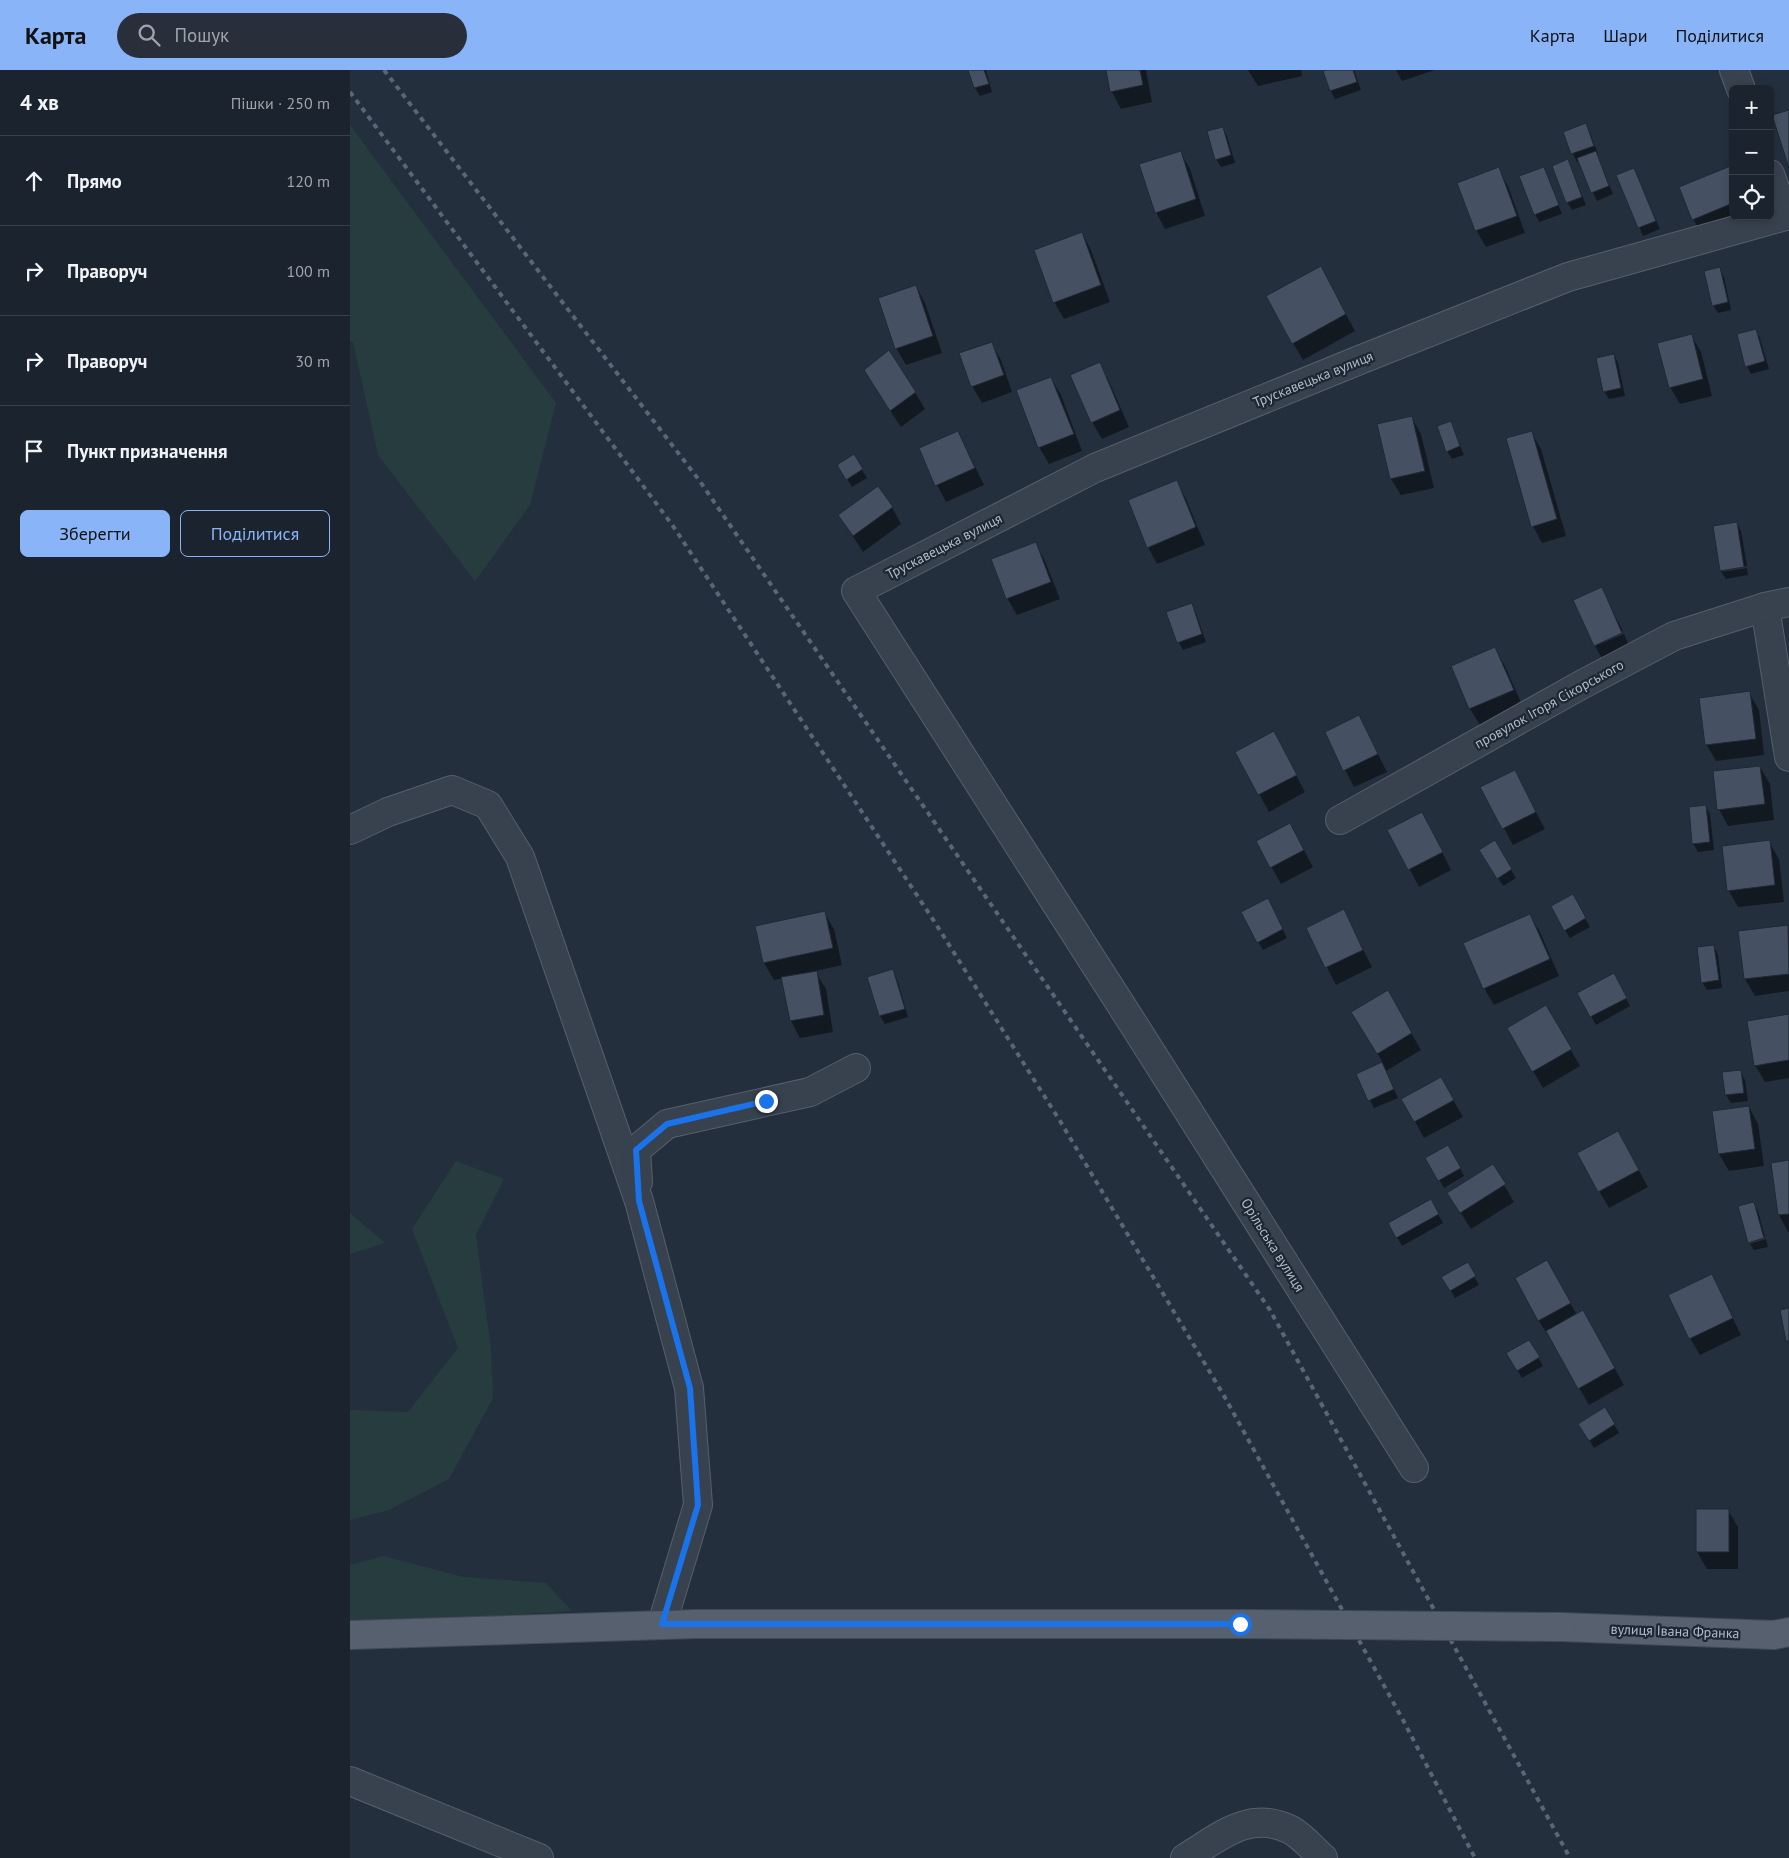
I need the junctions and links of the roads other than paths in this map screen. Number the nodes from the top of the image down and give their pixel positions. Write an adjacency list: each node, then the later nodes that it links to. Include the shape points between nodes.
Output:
1 (1734, 70): 2 (street)
2 (1740, 85)
3 (1770, 175): 4 (street)
4 (1787, 215): 5 (street, Трускавецька вулиця, via 1568,277 1362,359 1095,468)
5 (856, 591): 12 (street, Орільська вулиця)
6 (1777, 604): 7 (street); 8 (street, провулок Ігоря Сікорського, via 1674,636)
7 (1789, 757)
8 (1340, 820)
9 (350, 830): 11 (street, via 388,812 452,790 488,805 520,857)
10 (856, 1068): 11 (street, via 810,1092 667,1124 636,1150)
11 (639, 1201): 13 (street, via 690,1388 698,1505)
12 (1414, 1468)
13 (662, 1624): 14 (main road, вулиця Івана Франка, bridge, via 1240,1624 1561,1627 1774,1635); 15 (main road, вулиця Івана Франка)
14 (1789, 1632)
15 (350, 1635)
16 (350, 1781): 17 (street)
17 (539, 1858)
18 (1185, 1858): 19 (street, via 1241,1824 1262,1821 1292,1830)
19 (1323, 1858)

